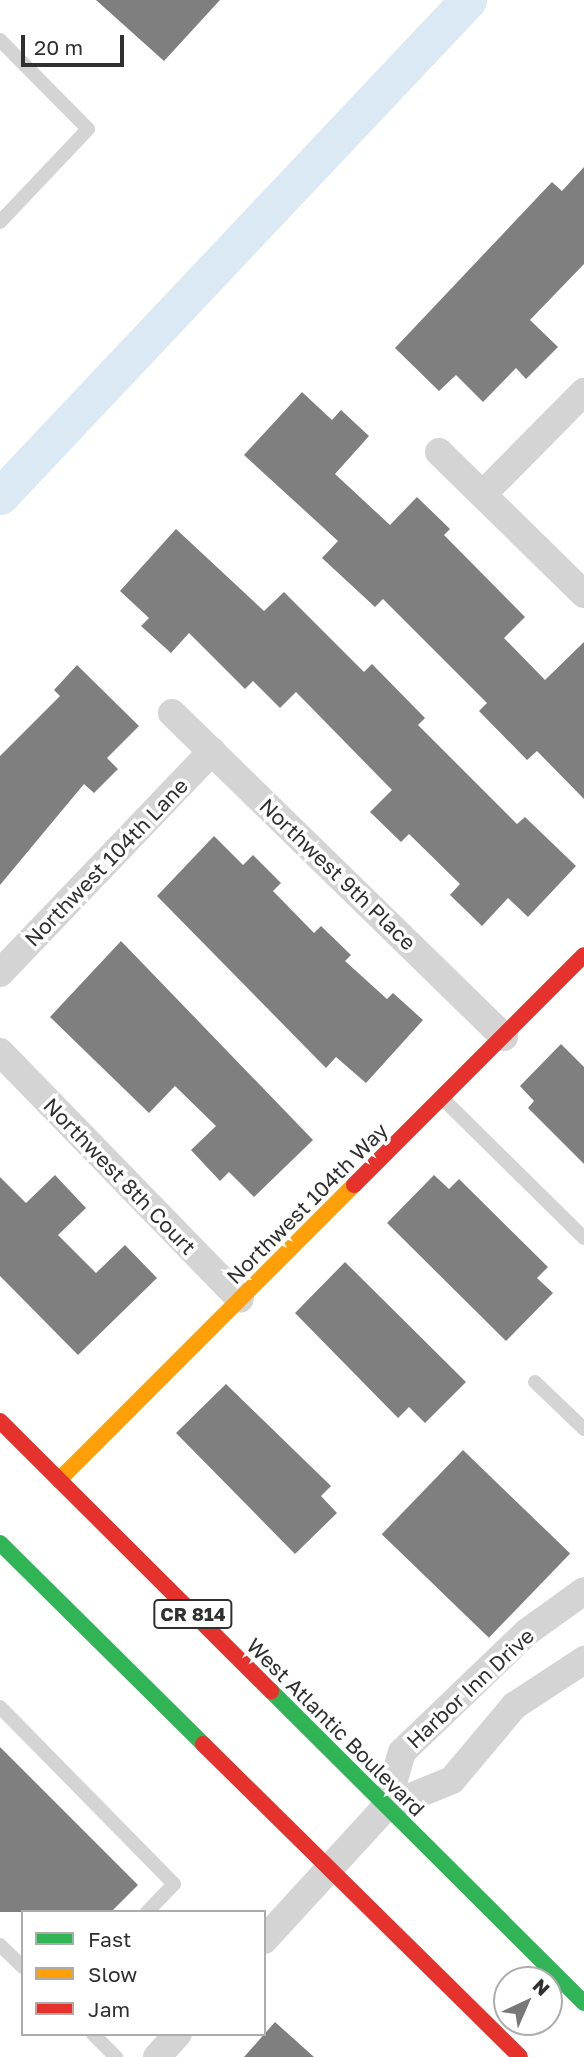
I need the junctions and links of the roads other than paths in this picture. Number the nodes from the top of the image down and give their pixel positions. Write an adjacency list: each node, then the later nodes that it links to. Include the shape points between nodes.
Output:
1 (0, 40): 2 (lane, via 88,128)
2 (0, 222)
3 (584, 393): 5 (street)
4 (439, 452): 5 (street)
5 (483, 494): 6 (street)
6 (584, 594)
7 (172, 713): 8 (street, Northwest 9th Place)
8 (212, 751): 10 (street, Northwest 104th Lane); 11 (street, Northwest 9th Place)
9 (584, 955): 11 (main road, Northwest 104th Way)
10 (0, 974)
11 (504, 1037): 13 (main road, Northwest 104th Way)
12 (0, 1052): 15 (street, Northwest 8th Court)
13 (442, 1098): 14 (lane); 15 (main road, Northwest 104th Way)
14 (584, 1238)
15 (240, 1299): 19 (main road, Northwest 104th Way)
16 (535, 1382): 18 (lane)
17 (0, 1422): 19 (main road, West Atlantic Boulevard / CR 814)
18 (584, 1429)
19 (59, 1480): 26 (main road, West Atlantic Boulevard / CR 814)
20 (0, 1544): 27 (main road)
21 (584, 1591): 23 (street, Harbor Inn Drive, via 527,1632)
22 (584, 1660): 24 (street, Harbor Inn Drive)
23 (482, 1678): 24 (street); 26 (street, Harbor Inn Drive, via 402,1752)
24 (514, 1706): 26 (street, Harbor Inn Drive, via 452,1780)
25 (0, 1707): 28 (lane, via 174,1884)
26 (386, 1807): 27 (street, Harbor Inn Drive); 32 (main road, West Atlantic Boulevard / CR 814)
27 (330, 1869): 29 (street, Harbor Inn Drive); 37 (main road)
28 (149, 1910)
29 (266, 1938)
30 (0, 1945): 31 (lane)
31 (21, 1965)
32 (584, 2003)
33 (95, 2036): 35 (lane)
34 (176, 2036): 36 (street)
35 (116, 2057)
36 (157, 2057)
37 (520, 2057)

